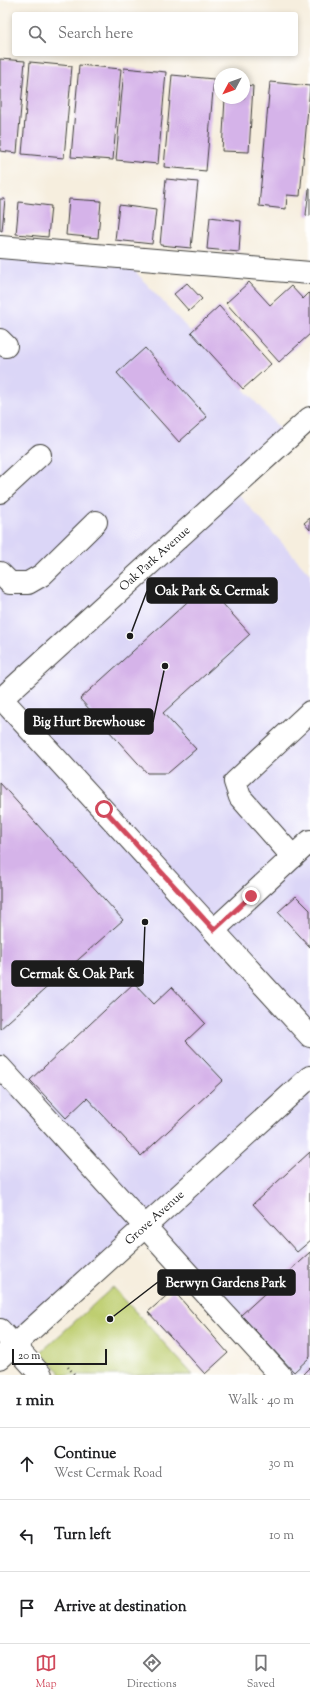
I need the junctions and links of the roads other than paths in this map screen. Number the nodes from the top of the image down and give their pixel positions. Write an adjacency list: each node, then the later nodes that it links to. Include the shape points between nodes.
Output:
1 (0, 248): 2 (street)
2 (310, 273)
3 (310, 418): 8 (street, Oak Park Avenue)
4 (40, 455): 5 (street)
5 (0, 492)
6 (96, 522): 7 (street, via 42,574 28,583 10,583)
7 (0, 573)
8 (0, 698): 12 (street)
9 (310, 712): 11 (street, via 236,782 240,796)
10 (310, 841): 11 (street)
11 (292, 857): 12 (street)
12 (214, 930): 13 (street)
13 (310, 1036)
14 (0, 1067): 16 (street)
15 (310, 1077): 16 (street, Grove Avenue)
16 (145, 1227): 17 (street, Grove Avenue); 19 (street)
17 (5, 1345): 18 (street)
18 (41, 1375)
19 (280, 1375)

